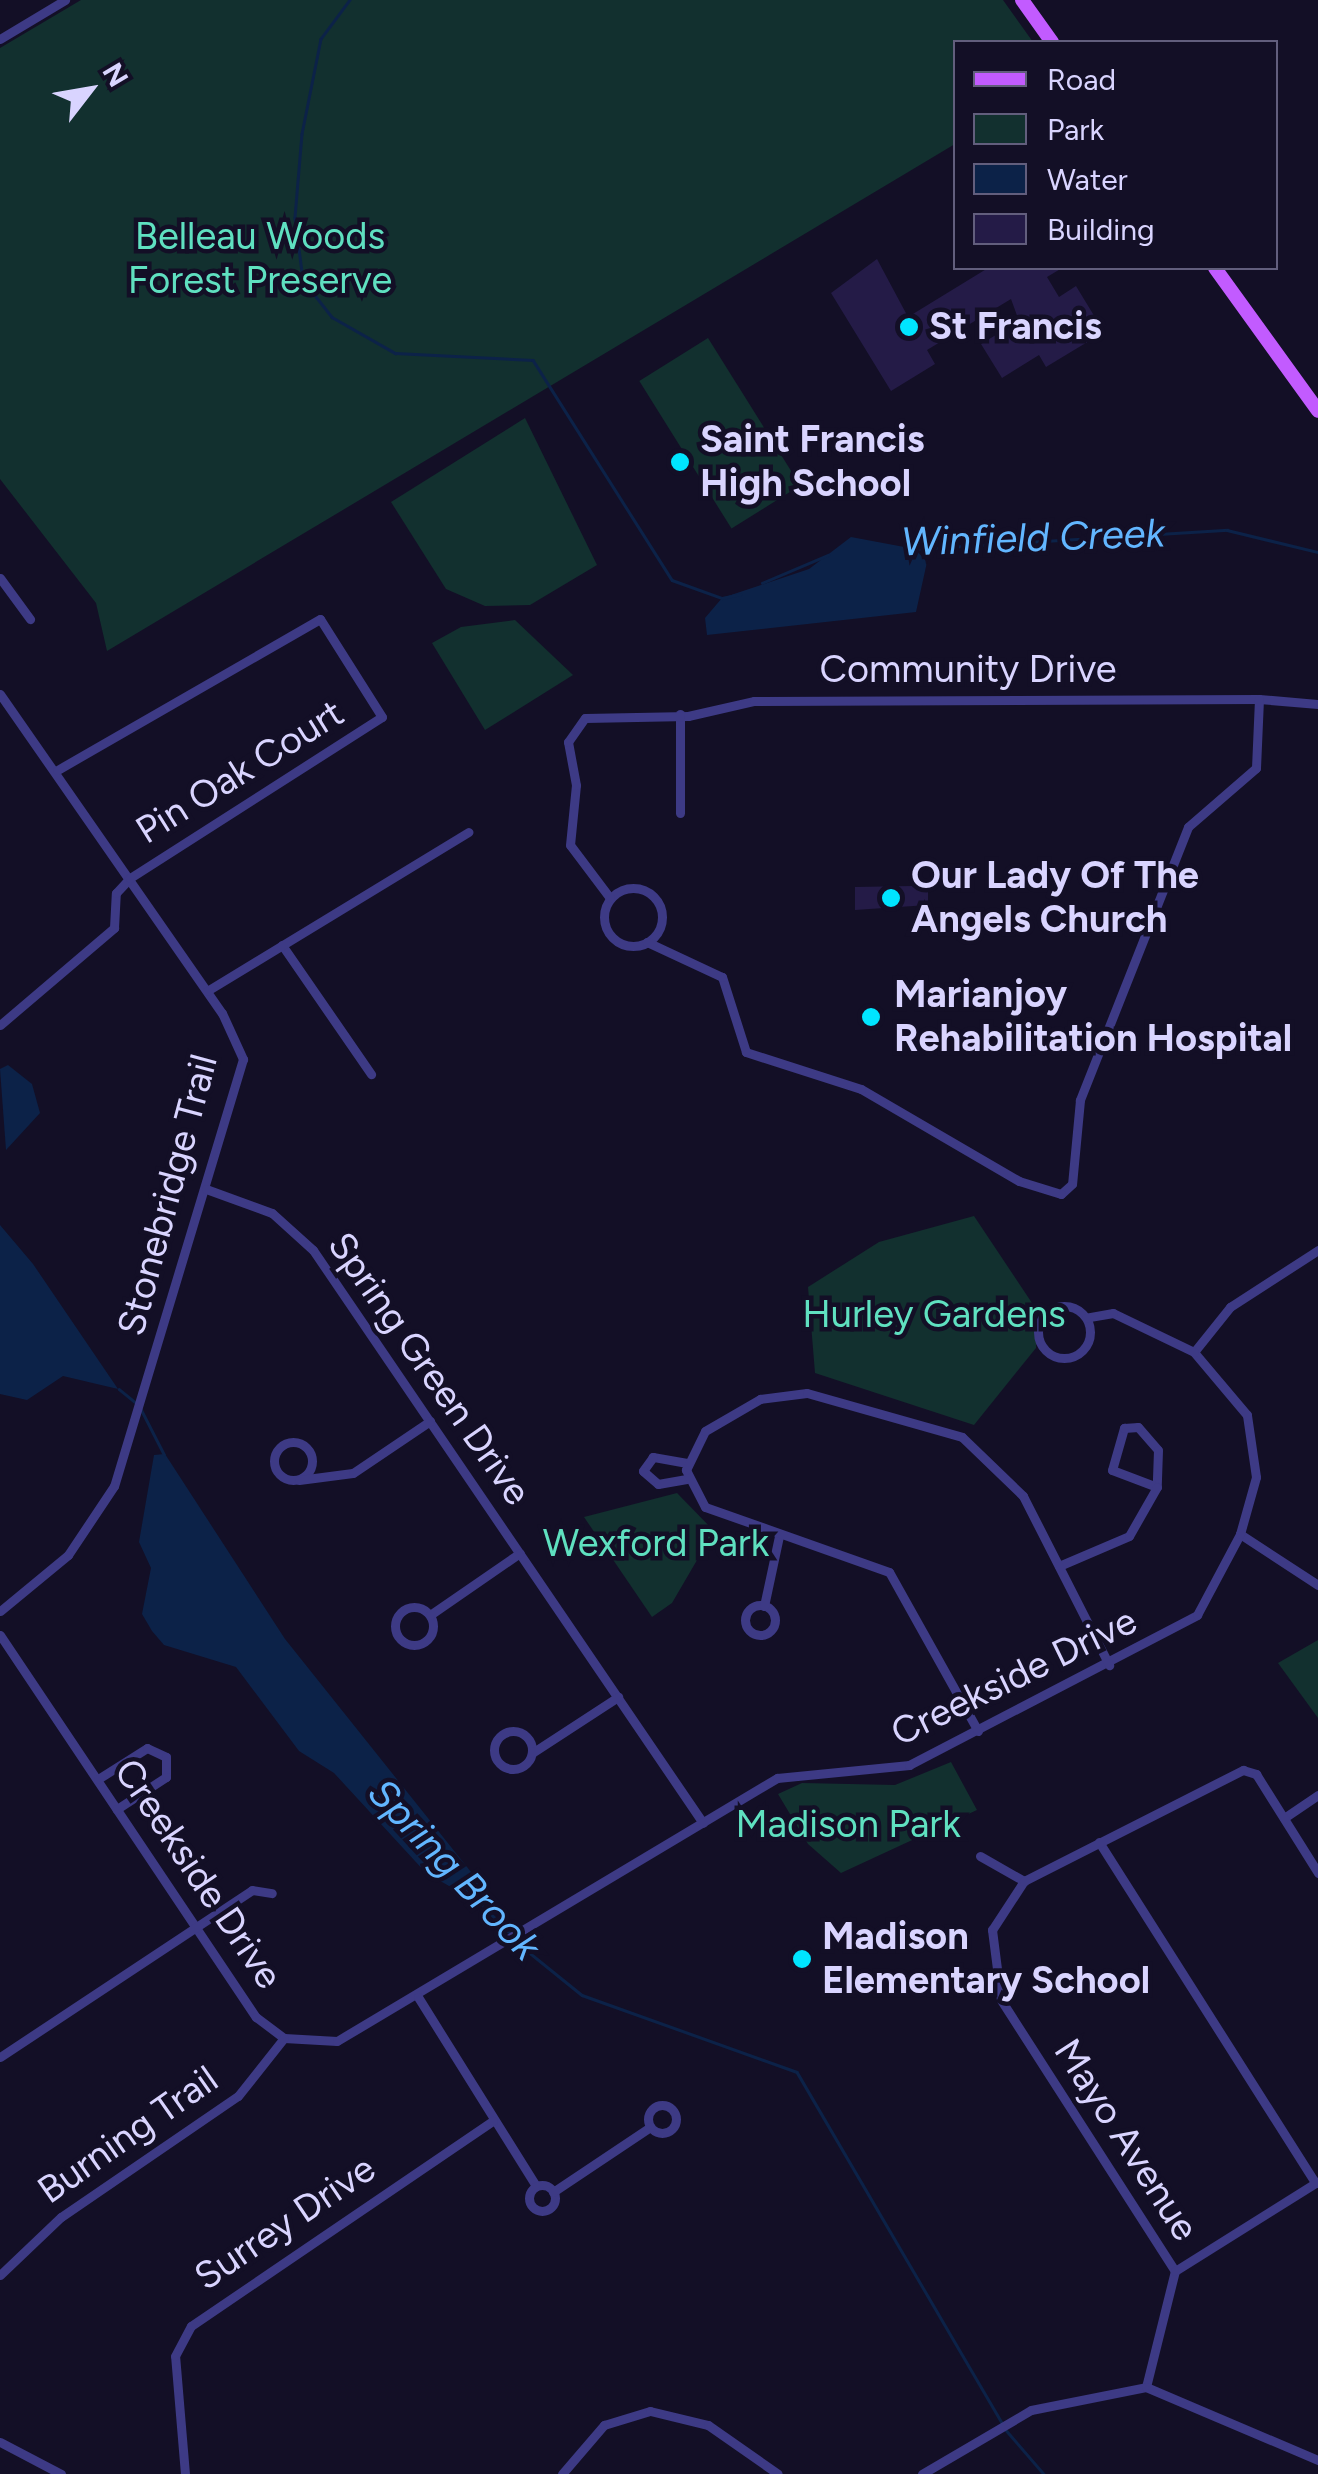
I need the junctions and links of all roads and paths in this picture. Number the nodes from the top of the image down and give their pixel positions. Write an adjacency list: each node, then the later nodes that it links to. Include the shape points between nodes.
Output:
1 (64, 0): 3 (street)
2 (1022, 0): 4 (main road)
3 (0, 39)
4 (1051, 40)
5 (1216, 270): 6 (main road)
6 (1317, 409)
7 (0, 578): 8 (street)
8 (30, 619)
9 (1, 694): 13 (street, Stonebridge Trail)
10 (1258, 699): 11 (street, Community Drive); 12 (street, Community Drive, via 754,701); 18 (street, via 1256,768 1188,827 1080,1100 1072,1184 1061,1194 1019,1181 860,1088 746,1052 722,978)
11 (1318, 704)
12 (680, 714): 14 (street); 17 (street, Community Drive, via 586,718 568,742 573,859)
13 (58, 770): 16 (street, Stonebridge Trail); 16 (street, Pin Oak Court, via 320,619 382,717)
14 (680, 814)
15 (468, 832): 19 (street)
16 (130, 878): 20 (street, Stonebridge Trail); 21 (street, via 116,893 114,928)
17 (610, 898): 18 (street, via 603,914 613,939); 18 (street, via 627,887 655,898 661,927)
18 (648, 942)
19 (282, 944): 20 (street); 22 (street)
20 (207, 991): 23 (street, Stonebridge Trail, via 243,1059)
21 (1, 1022)
22 (371, 1074)
23 (206, 1189): 27 (street, Spring Green Drive, via 272,1213 304,1238); 38 (street, Stonebridge Trail, via 134,1435 81,1539)
24 (1318, 1250): 26 (street, via 1230,1307)
25 (1086, 1318): 25 (street, Creekside Drive, via 1069,1306 1050,1310 1038,1327 1042,1347 1060,1358 1079,1354 1090,1338); 26 (street, Creekside Drive, via 1113,1313)
26 (1194, 1352): 32 (street, Creekside Drive, via 1228,1384 1253,1432 1256,1477)
27 (430, 1421): 30 (street, via 353,1473); 34 (street, Spring Green Drive)
28 (687, 1463): 29 (street); 29 (street, via 653,1456 644,1471 658,1484); 35 (street, via 705,1430 778,1394 916,1416 997,1464)
29 (687, 1478): 33 (street, via 715,1515)
30 (298, 1480): 30 (street, via 311,1456 287,1443 274,1467)
31 (1157, 1487): 31 (street, via 1152,1435 1124,1428 1112,1470); 35 (street, via 1129,1536)
32 (1240, 1534): 36 (street); 41 (street, Creekside Drive, via 1197,1615)
33 (779, 1536): 37 (street); 43 (street, via 858,1554 899,1581)
34 (520, 1553): 39 (street); 42 (street, Spring Green Drive)
35 (1059, 1566): 41 (street)
36 (1318, 1585)
37 (764, 1606)
38 (0, 1610)
39 (430, 1614): 39 (street, via 425,1642 398,1637 403,1610)
40 (0, 1635): 45 (street, Creekside Drive)
41 (1108, 1665): 43 (street, Creekside Drive)
42 (618, 1697): 44 (street); 49 (street, Spring Green Drive)
43 (978, 1731): 49 (street, Creekside Drive, via 892,1770 787,1774)
44 (532, 1753): 44 (street, via 510,1769 494,1746 516,1730)
45 (98, 1779): 47 (street, Creekside Drive); 47 (street, via 147,1748 166,1756 166,1778)
46 (1318, 1796): 48 (street)
47 (117, 1809): 55 (street, Creekside Drive)
48 (1284, 1818): 50 (street, via 1256,1774 1243,1770); 52 (street)
49 (703, 1822): 56 (street, Creekside Drive)
50 (1099, 1842): 53 (street); 61 (street)
51 (980, 1856): 53 (street)
52 (1318, 1873)
53 (1024, 1881): 64 (street, Mayo Avenue, via 992,1930 996,1988)
54 (272, 1893): 55 (street, via 252,1890)
55 (195, 1927): 57 (street, Creekside Drive, via 248,2006); 58 (street)
56 (418, 1998): 57 (street, Creekside Drive, via 337,2041); 59 (street)
57 (284, 2038): 65 (street, Burning Trail, via 238,2096 89,2196)
58 (0, 2057)
59 (494, 2121): 62 (street); 70 (street, Surrey Drive, via 190,2326 175,2356)
60 (650, 2127): 63 (street)
61 (1317, 2182): 64 (street)
62 (536, 2186): 63 (street); 63 (street, via 528,2200 538,2211 552,2207)
63 (554, 2192)
64 (1174, 2271): 66 (street)
65 (0, 2274)
66 (1146, 2387): 68 (street); 73 (street, via 1089,2392 1015,2418)
67 (0, 2442): 69 (street)
68 (1318, 2460)
69 (53, 2472)
70 (185, 2474)
71 (562, 2474): 72 (street, via 596,2431 640,2412 708,2424)
72 (778, 2474)
73 (922, 2474)

